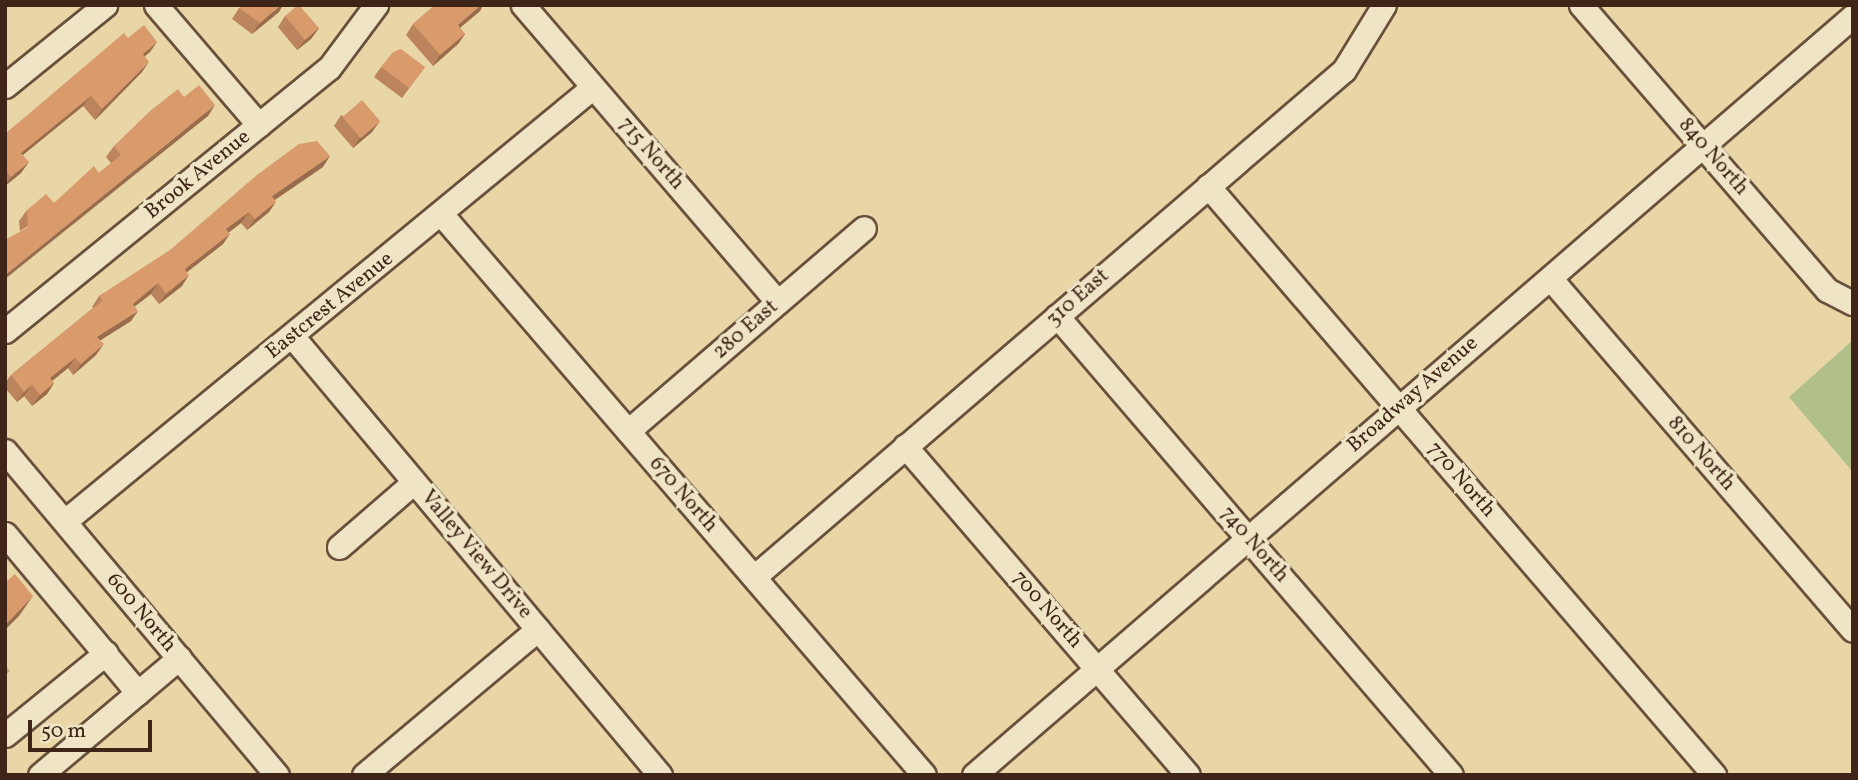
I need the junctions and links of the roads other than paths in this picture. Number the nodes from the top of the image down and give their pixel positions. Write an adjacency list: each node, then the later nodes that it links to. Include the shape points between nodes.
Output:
1 (105, 5): 8 (street)
2 (156, 5): 10 (street)
3 (376, 5): 10 (street, Brook Avenue, via 330,68)
4 (523, 5): 9 (street, 715 North)
5 (1384, 5): 12 (street, 310 East, via 1350,64)
6 (1581, 5): 11 (street, 840 North)
7 (1849, 13): 11 (street, Broadway Avenue)
8 (5, 86)
9 (593, 87): 13 (street, Eastcrest Avenue); 16 (street, 715 North)
10 (259, 125): 19 (street, Brook Avenue)
11 (1703, 146): 15 (street, Broadway Avenue); 17 (street, 840 North, via 1827,290)
12 (1208, 186): 18 (street, 310 East); 21 (street, 770 North)
13 (442, 215): 20 (street, Eastcrest Avenue); 22 (street, 670 North)
14 (864, 228): 16 (street, 280 East)
15 (1550, 278): 21 (street, Broadway Avenue); 32 (street, 810 North)
16 (778, 302): 22 (street, 280 East)
17 (1850, 304)
18 (1057, 316): 23 (street, 310 East); 28 (street, 740 North)
19 (5, 331)
20 (292, 336): 25 (street, Valley View Drive); 26 (street, Eastcrest Avenue)
21 (1399, 408): 28 (street, Broadway Avenue); 46 (street, 770 North)
22 (628, 432): 30 (street, 670 North)
23 (905, 446): 30 (street, 310 East); 35 (street, 700 North)
24 (8, 461): 26 (street, 600 North)
25 (414, 482): 29 (street); 31 (street, Valley View Drive)
26 (65, 522): 34 (street, 600 North)
27 (5, 534): 33 (street)
28 (1248, 538): 35 (street, Broadway Avenue); 45 (street, 740 North)
29 (339, 547)
30 (754, 577): 42 (street, 670 North)
31 (538, 629): 40 (street); 41 (street, Valley View Drive)
32 (1853, 630)
33 (106, 653): 36 (street); 37 (street)
34 (179, 658): 36 (street); 39 (street, 600 North)
35 (1097, 669): 43 (street, Broadway Avenue); 44 (street, 700 North)
36 (138, 693): 38 (street)
37 (5, 735)
38 (40, 775)
39 (277, 775)
40 (364, 775)
41 (660, 775)
42 (924, 775)
43 (974, 775)
44 (1188, 775)
45 (1451, 775)
46 (1714, 775)

